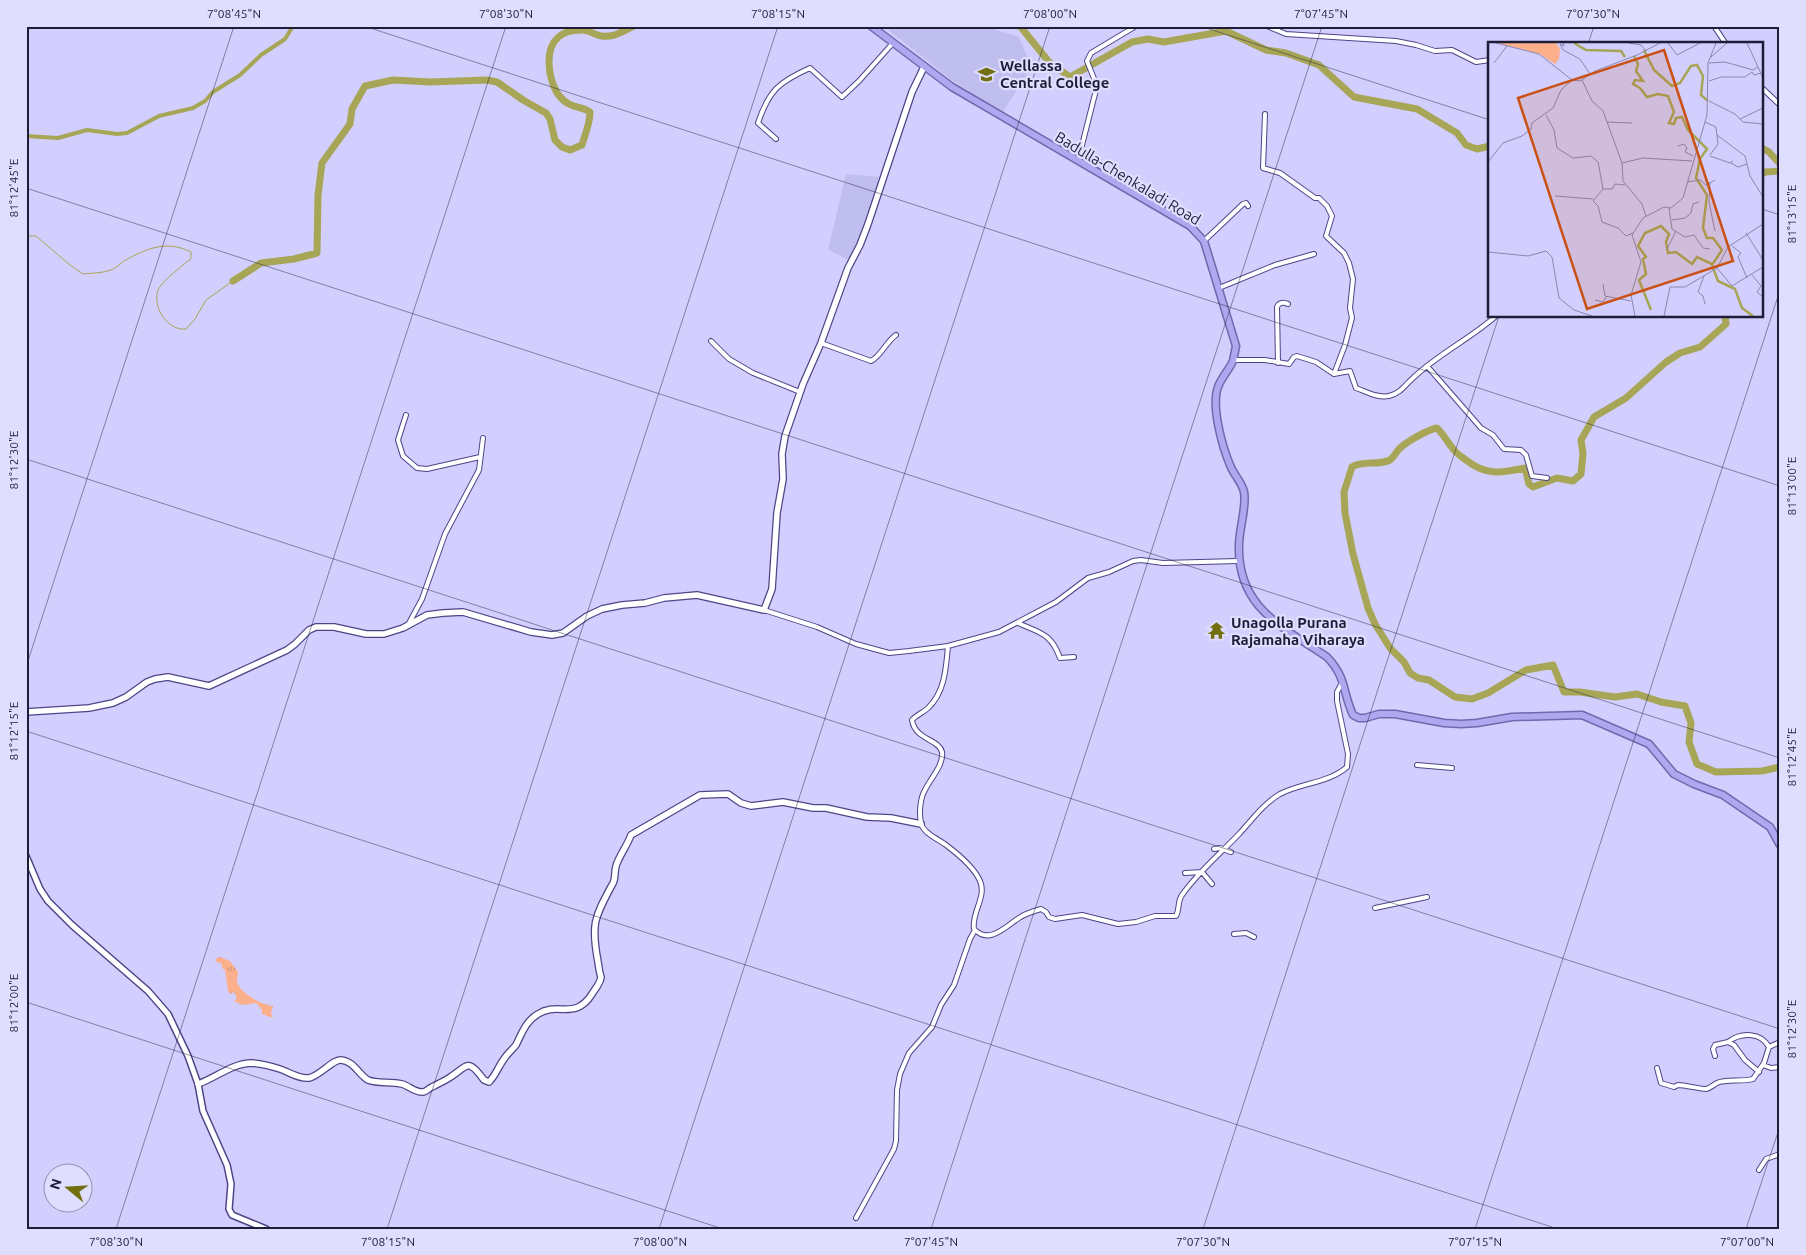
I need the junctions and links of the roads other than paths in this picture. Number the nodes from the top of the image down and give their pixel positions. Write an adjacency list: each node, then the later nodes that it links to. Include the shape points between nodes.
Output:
1 (871, 26): 6 (highway, Badulla-Chenkaladi Road)
2 (1136, 26): 13 (street, via 1091,53 1087,61 1097,86)
3 (1267, 26): 7 (street, via 1286,34 1396,41 1435,51 1452,50 1476,62)
4 (1714, 26): 5 (street)
5 (1725, 42)
6 (893, 43): 8 (highway, Badulla-Chenkaladi Road); 12 (street, via 842,97 810,68 778,85 758,123)
7 (1488, 60)
8 (924, 67): 13 (highway, Badulla-Chenkaladi Road); 22 (main road, via 912,92 868,224)
9 (1764, 90): 10 (street)
10 (1780, 105)
11 (1265, 114): 26 (street, via 1262,168 1280,173 1327,206 1332,216 1326,236 1344,253 1349,263 1353,279 1352,318)
12 (776, 139)
13 (1078, 161): 15 (highway, Badulla-Chenkaladi Road, via 1190,226)
14 (1248, 206): 15 (street, via 1244,203)
15 (1204, 240): 17 (highway, Badulla-Chenkaladi Road)
16 (1314, 254): 17 (street, via 1275,265)
17 (1219, 288): 23 (highway, Badulla-Chenkaladi Road, via 1236,346)
18 (1288, 304): 24 (street, via 1277,307)
19 (1493, 318): 25 (street)
20 (896, 335): 22 (street, via 871,361)
21 (711, 341): 27 (street, via 752,373)
22 (821, 343): 27 (main road)
23 (1233, 360): 24 (street); 32 (highway, Badulla-Chenkaladi Road, via 1218,387 1215,401 1230,465 1244,492)
24 (1278, 362): 26 (street, via 1289,364 1297,356 1316,362)
25 (1427, 366): 26 (street, via 1400,392 1388,396 1375,396 1356,388 1350,370); 31 (street, via 1481,428 1493,435 1504,449 1521,450 1526,455 1532,476)
26 (1334, 374)
27 (800, 392): 33 (main road, via 782,454 783,479 777,513 772,589)
28 (406, 415): 30 (street, via 398,440 403,456 417,468)
29 (483, 438): 30 (street)
30 (480, 457): 35 (street, via 479,470 445,534 422,599)
31 (1547, 478)
32 (1238, 561): 34 (street, via 1133,561 1088,578 1056,602); 38 (highway, Badulla-Chenkaladi Road, via 1244,584 1257,605 1327,657)
33 (764, 610): 35 (main road, via 697,595 602,609 563,633 531,632 463,612 427,615); 36 (street, via 880,651)
34 (1018, 623): 36 (street, via 999,632); 37 (street, via 1049,637 1060,658)
35 (408, 625): 39 (main road, via 384,634 316,627 287,650 210,686 168,677 147,682 113,703 89,708)
36 (948, 646): 42 (street, via 940,692 912,720 918,733 936,744 942,753 920,804)
37 (1074, 657)
38 (1343, 681): 43 (highway, Badulla-Chenkaladi Road, via 1346,700 1353,715 1359,718 1395,714 1461,724 1512,717 1582,715 1649,744 1674,774 1724,795 1770,827); 45 (street, via 1337,692 1337,701 1348,754 1346,768 1339,774 1280,794 1260,809)
39 (26, 712)
40 (1416, 765): 41 (street)
41 (1452, 768)
42 (921, 824): 53 (street, via 968,865 980,880 982,893 974,916); 64 (main road, via 783,802 751,806 728,794 700,795 631,835 616,866 614,882 595,920 594,948 600,982 581,1007 540,1012 531,1019 489,1082 476,1068 469,1066 462,1067 450,1078 424,1092 416,1092 410,1086 367,1079 351,1063 342,1060 308,1078 268,1065 249,1063)
43 (1780, 845)
44 (1214, 849): 45 (street)
45 (1224, 850): 46 (street); 48 (street)
46 (1231, 852)
47 (26, 856): 64 (street, via 48,901 148,991 168,1014)
48 (1202, 872): 49 (street); 50 (street); 53 (street, via 1179,900 1176,916 1155,916 1118,924 1082,915 1055,919 1041,909 1019,917 991,935)
49 (1185, 873)
50 (1212, 884)
51 (1427, 897): 52 (street)
52 (1375, 908)
53 (975, 930): 67 (street, via 954,985 932,1028 905,1060 897,1090 894,1149)
54 (1234, 934): 55 (street, via 1246,933)
55 (1254, 938)
56 (1728, 1042): 58 (street, via 1740,1036 1753,1035 1766,1041); 59 (street, via 1715,1045); 63 (street)
57 (1780, 1042): 58 (street)
58 (1769, 1048): 60 (street)
59 (1715, 1056)
60 (1763, 1065): 61 (street); 63 (street)
61 (1780, 1067)
62 (1657, 1068): 63 (street, via 1661,1083 1705,1089 1726,1081 1744,1082)
63 (1759, 1072)
64 (198, 1084): 68 (street, via 202,1111 230,1175 229,1209 232,1216)
65 (1780, 1154): 66 (street, via 1766,1159)
66 (1759, 1170)
67 (856, 1218)
68 (266, 1229)

